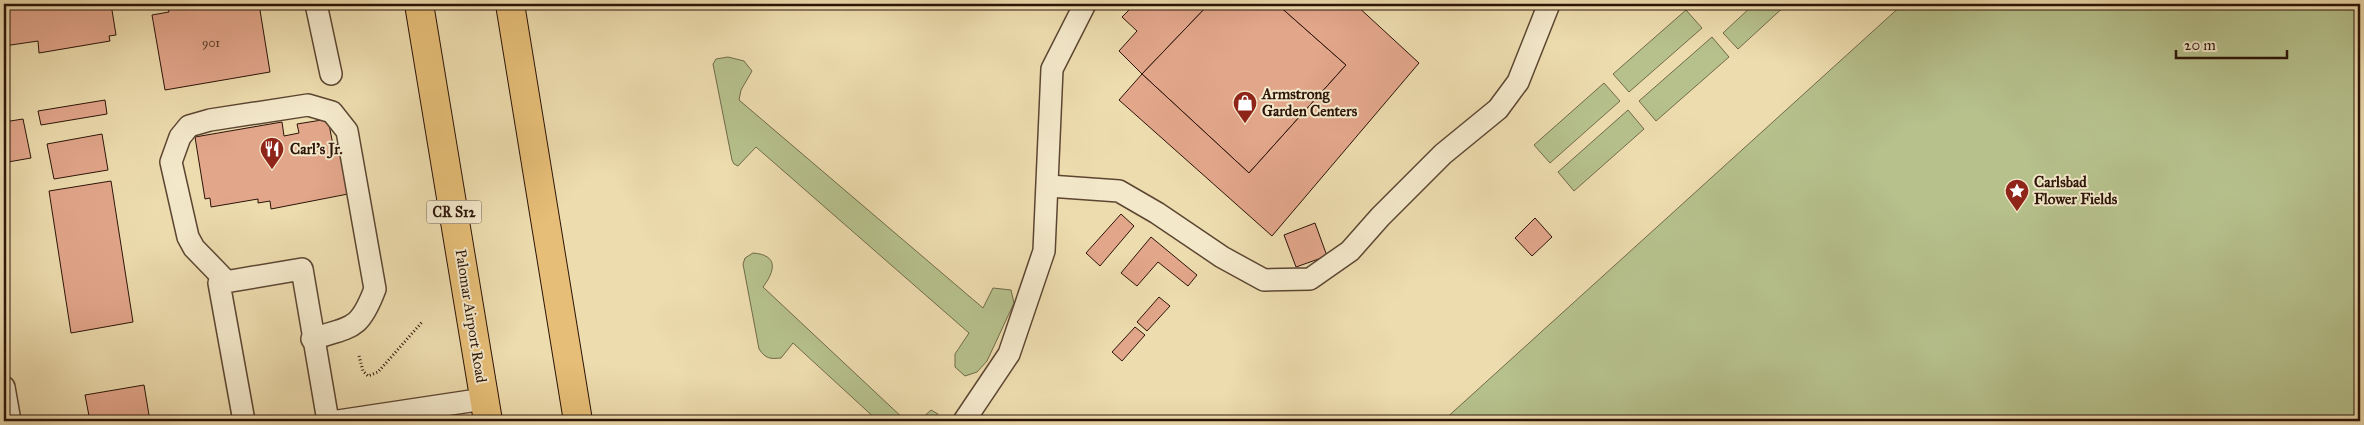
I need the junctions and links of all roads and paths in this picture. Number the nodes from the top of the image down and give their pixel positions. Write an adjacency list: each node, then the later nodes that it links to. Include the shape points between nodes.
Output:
1 (316, 4): 6 (lane)
2 (419, 4): 13 (main road, Palomar Airport Road / CR S12)
3 (510, 4): 18 (main road)
4 (1085, 4): 7 (lane, via 1052,69)
5 (1549, 4): 7 (lane, via 1518,82 1498,109 1443,154 1350,251 1310,278 1264,280 1119,191)
6 (331, 74)
7 (1048, 186): 19 (lane, via 1044,251 1009,354)
8 (226, 281): 10 (lane, via 302,269); 10 (lane, via 194,248 188,237 170,162 180,137 189,126 210,120 308,105 332,112 347,131 375,289 366,313 356,324); 15 (lane, via 219,283)
9 (423, 321): 11 (path, via 378,372 368,376 363,371)
10 (312, 339): 16 (lane)
11 (358, 353)
12 (4, 388): 14 (lane)
13 (486, 410): 17 (lane)
14 (10, 421)
15 (244, 421)
16 (328, 421)
17 (338, 421)
18 (578, 421)
19 (964, 421)

